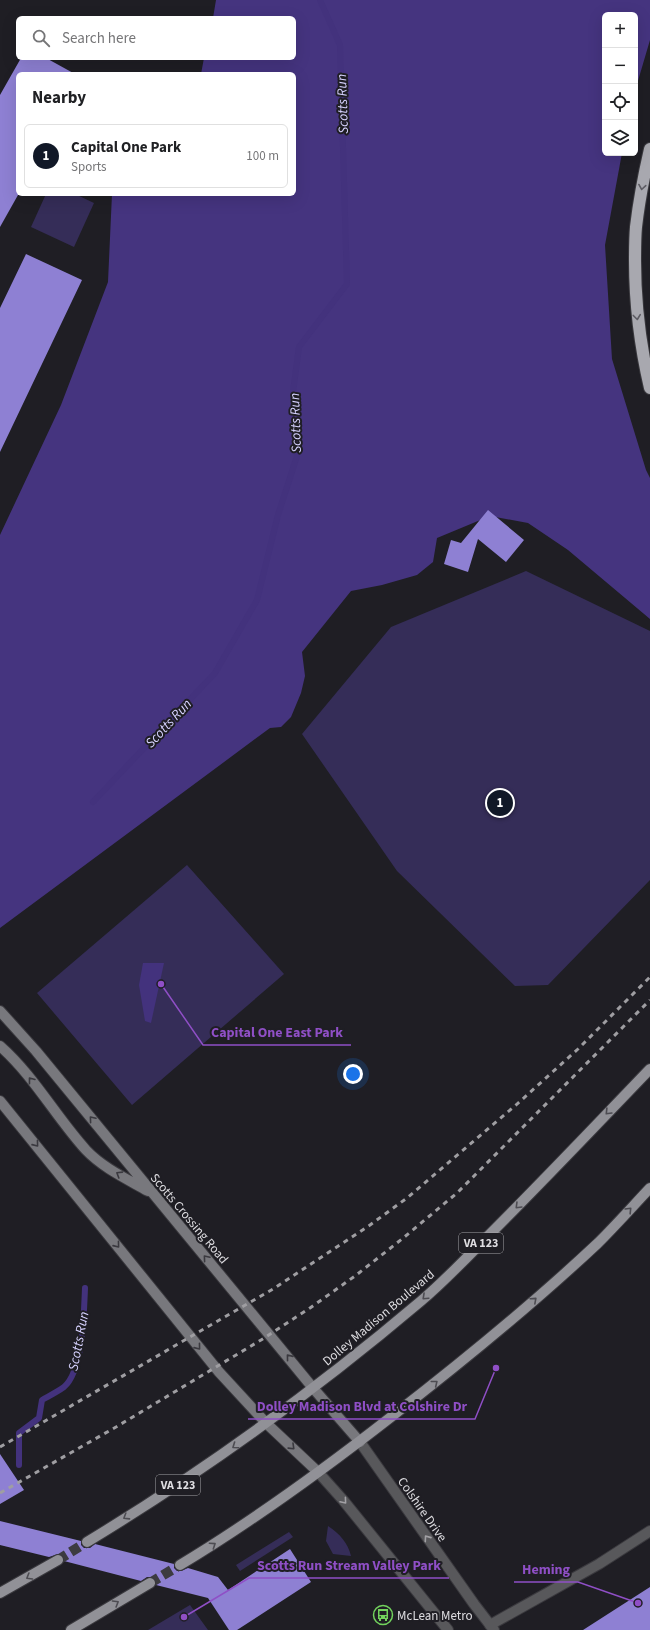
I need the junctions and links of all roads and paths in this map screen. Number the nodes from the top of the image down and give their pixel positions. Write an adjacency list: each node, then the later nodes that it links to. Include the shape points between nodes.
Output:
1 (650, 149): 2 (highway, one-way to 2, via 636,228 635,273 636,308)
2 (650, 388)
3 (0, 1011): 8 (main road, Scotts Crossing Road, one-way to 3)
4 (0, 1046): 8 (main road, one-way to 4, via 107,1167 86,1150 16,1061)
5 (650, 1069): 9 (main road, Dolley Madison Boulevard / VA 123, one-way to 9, via 544,1180 422,1300)
6 (0, 1101): 10 (main road, one-way to 10, via 219,1372)
7 (650, 1188): 11 (main road, one-way to 7, via 513,1319 598,1242)
8 (153, 1194): 9 (main road, Scotts Crossing Road, one-way to 8)
9 (313, 1388): 10 (main road, Dolley Madison Boulevard / VA 123); 11 (main road, Scotts Crossing Road)
10 (266, 1423): 12 (main road, one-way to 12); 14 (main road, Dolley Madison Boulevard / VA 123, one-way to 14, via 200,1471)
11 (360, 1442): 12 (main road); 19 (street, Colshire Drive, one-way to 11)
12 (318, 1472): 16 (main road, one-way to 12); 21 (street, one-way to 21)
13 (650, 1531): 19 (street)
14 (86, 1542)
15 (58, 1560): 18 (main road, one-way to 18)
16 (180, 1565)
17 (150, 1583): 20 (main road, one-way to 17)
18 (0, 1593)
19 (492, 1627)
20 (71, 1630)
21 (448, 1630)

